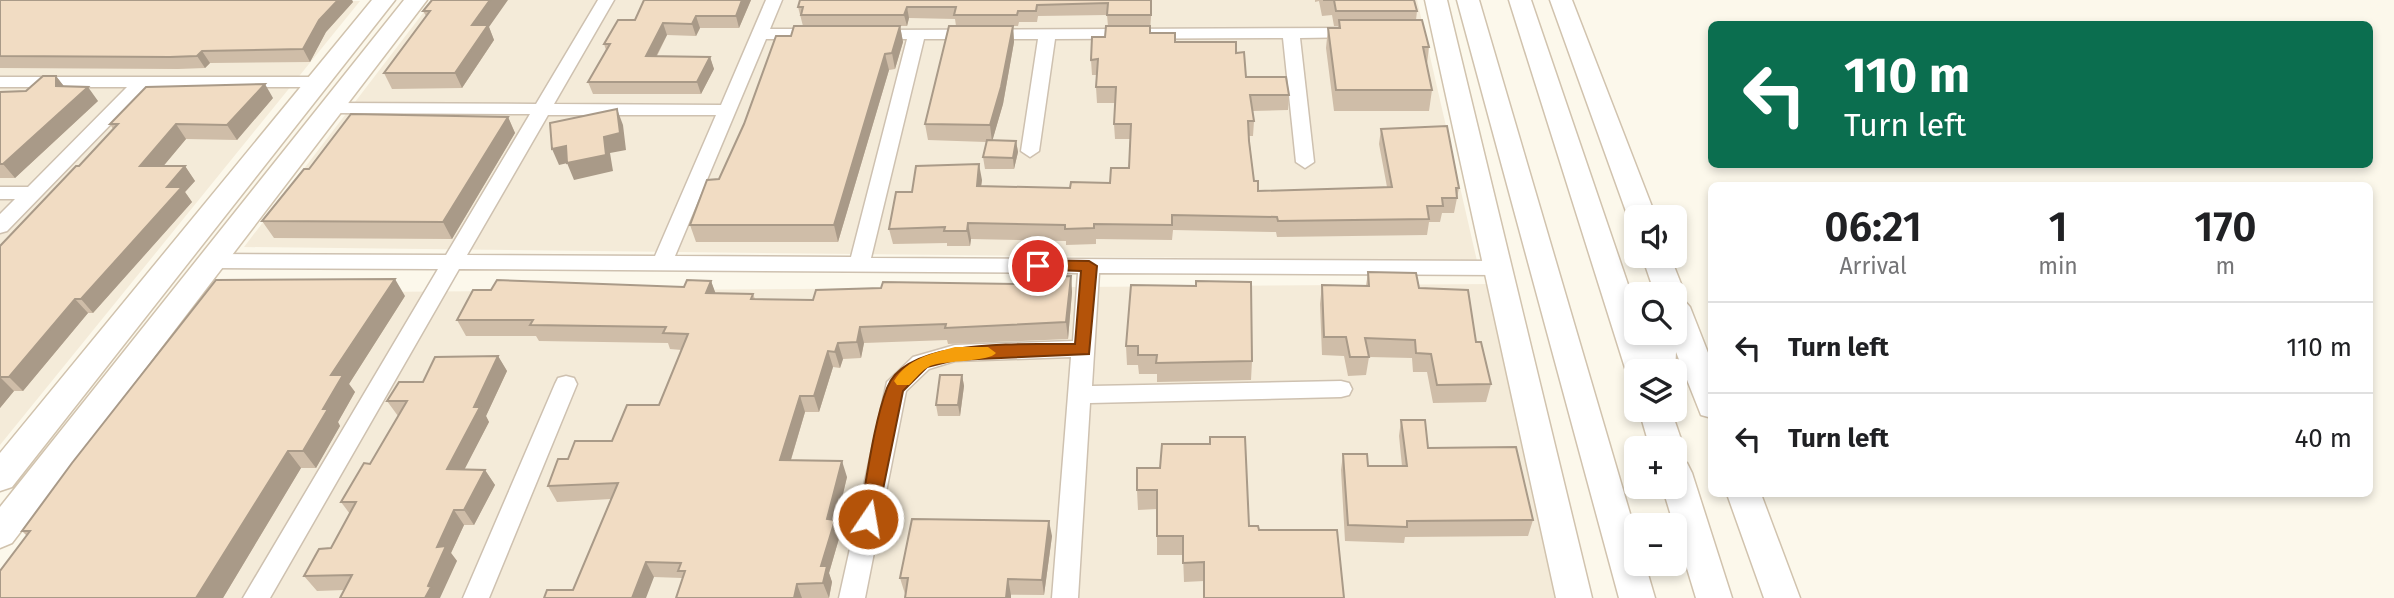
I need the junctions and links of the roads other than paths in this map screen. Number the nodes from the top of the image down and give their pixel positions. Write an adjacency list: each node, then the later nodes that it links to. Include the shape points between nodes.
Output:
1 (386, 0): 18 (street); 19 (street)
2 (416, 0): 19 (street)
3 (606, 0): 20 (street)
4 (774, 0): 15 (street)
5 (1436, 0): 22 (street, via 1437,33)
6 (1468, 0): 29 (street)
7 (1520, 0): 39 (street)
8 (1545, 0): 14 (street)
9 (1562, 0): 14 (street)
10 (917, 33): 11 (street); 15 (street); 34 (street)
11 (1047, 33): 12 (street); 24 (street)
12 (1291, 33): 13 (street); 25 (street)
13 (1374, 33)
14 (1573, 33): 28 (street)
15 (760, 34): 21 (street)
16 (0, 82): 17 (street)
17 (142, 82): 18 (street); 27 (street)
18 (315, 82): 23 (street)
19 (333, 107): 20 (street); 31 (street)
20 (544, 109): 21 (street); 32 (street)
21 (727, 110): 33 (street)
22 (1465, 126): 29 (street); 36 (street)
23 (271, 139): 31 (street); 44 (street)
24 (1030, 151)
25 (1305, 162)
26 (0, 193): 27 (street)
27 (33, 193): 30 (street)
28 (1638, 205)
29 (1524, 206): 53 (street)
30 (0, 226)
31 (213, 261): 32 (street); 47 (street)
32 (450, 263): 33 (street); 48 (street)
33 (662, 263): 34 (street)
34 (859, 265): 35 (street)
35 (1089, 266): 36 (street); 38 (street)
36 (1497, 268): 52 (street)
37 (1687, 341): 43 (street)
38 (1083, 349): 42 (street); 50 (street, via 955,354 921,363 895,388)
39 (1638, 359)
40 (566, 384): 49 (street)
41 (1340, 390): 42 (street)
42 (1080, 395): 51 (street)
43 (1708, 396)
44 (0, 477)
45 (1745, 497): 55 (street)
46 (1683, 499): 54 (street)
47 (0, 533)
48 (256, 598)
49 (476, 598)
50 (852, 598)
51 (1065, 598)
52 (1574, 598)
53 (1637, 598)
54 (1714, 598)
55 (1782, 598)

